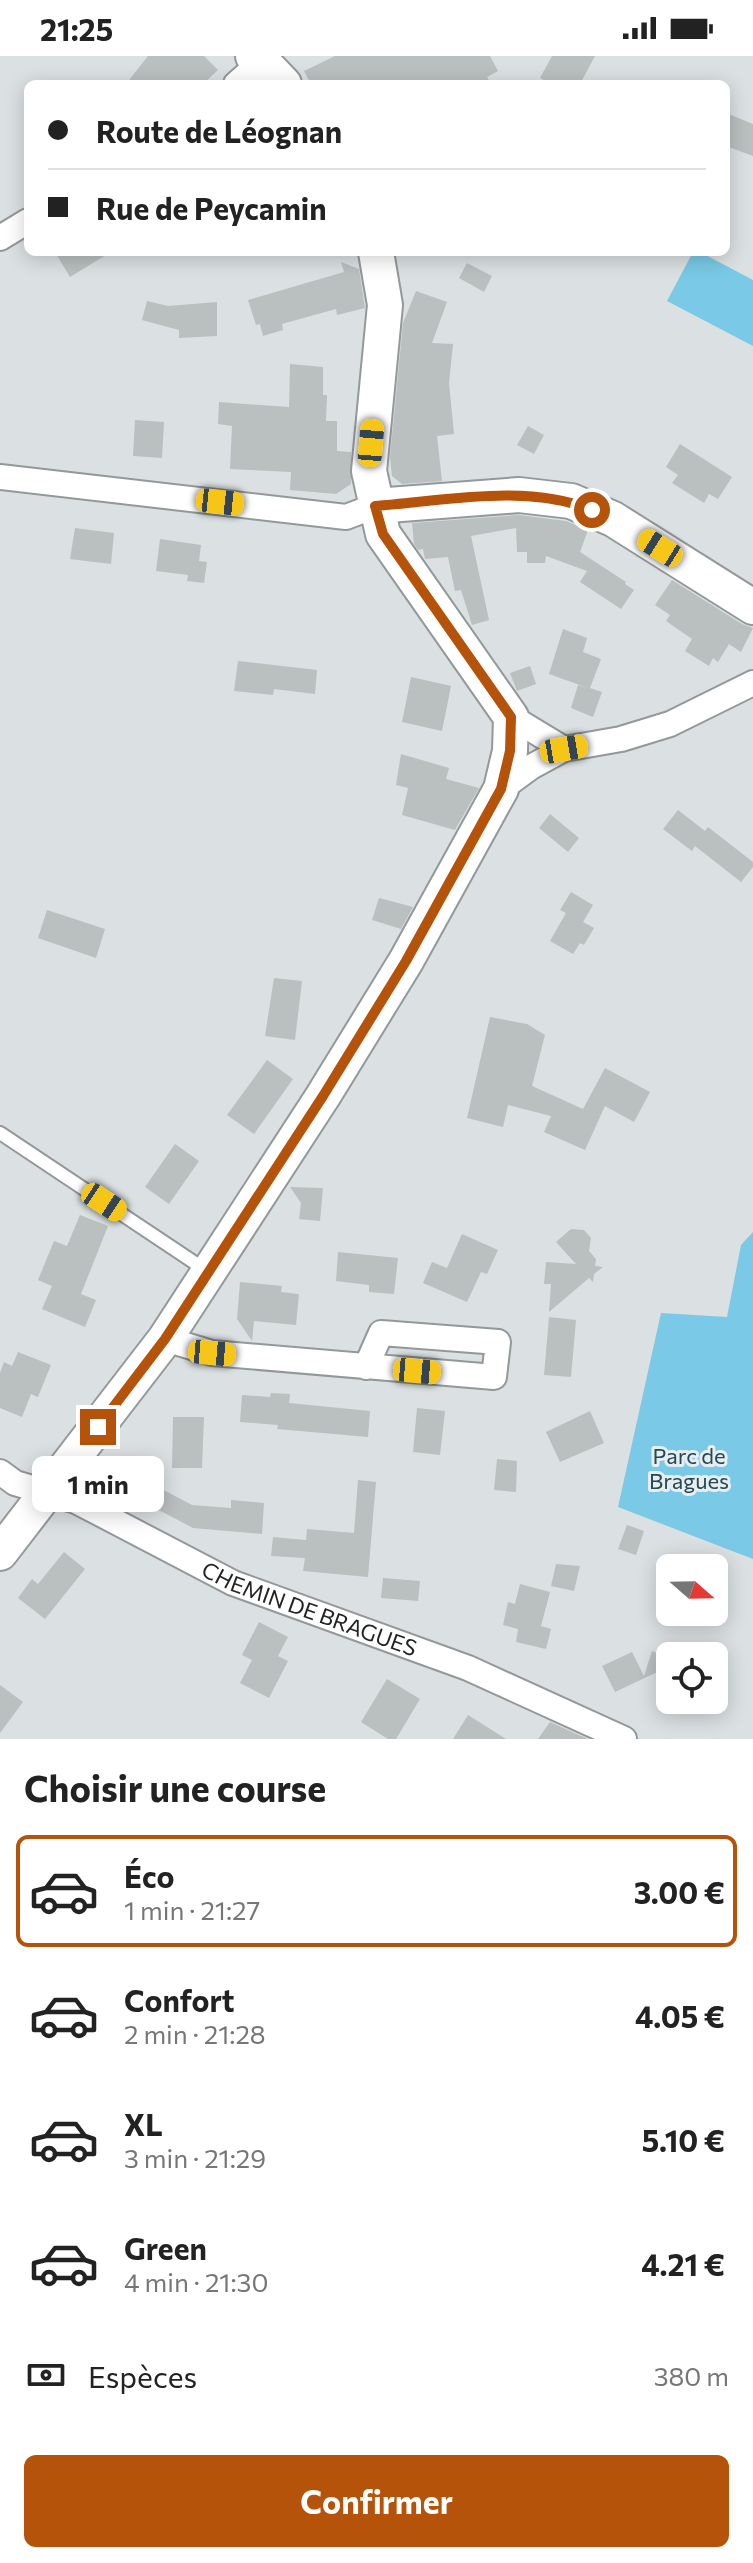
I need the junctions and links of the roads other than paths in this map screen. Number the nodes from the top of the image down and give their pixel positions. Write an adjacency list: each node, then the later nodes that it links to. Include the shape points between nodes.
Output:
1 (268, 64): 2 (street)
2 (242, 80)
3 (24, 223): 4 (street)
4 (0, 238)
5 (377, 256): 7 (street, via 385,305 369,471)
6 (0, 477): 7 (street, via 346,517)
7 (375, 506): 8 (street, via 519,495 571,501 613,519); 10 (street, via 383,534)
8 (753, 607)
9 (753, 683): 11 (street, via 670,724)
10 (511, 717): 11 (street); 12 (street)
11 (564, 749): 12 (street)
12 (501, 789): 14 (street, via 406,961)
13 (0, 1133): 14 (lane)
14 (209, 1272): 15 (street)
15 (165, 1339): 16 (street, via 212,1353); 18 (street)
16 (366, 1367): 16 (street, via 494,1377 498,1342 381,1333)
17 (0, 1472): 18 (street, CHEMIN DE BRAGUES, via 15,1483)
18 (47, 1492): 19 (street); 20 (street, CHEMIN DE BRAGUES, via 76,1501 233,1583 468,1668)
19 (0, 1553)
20 (624, 1739)

